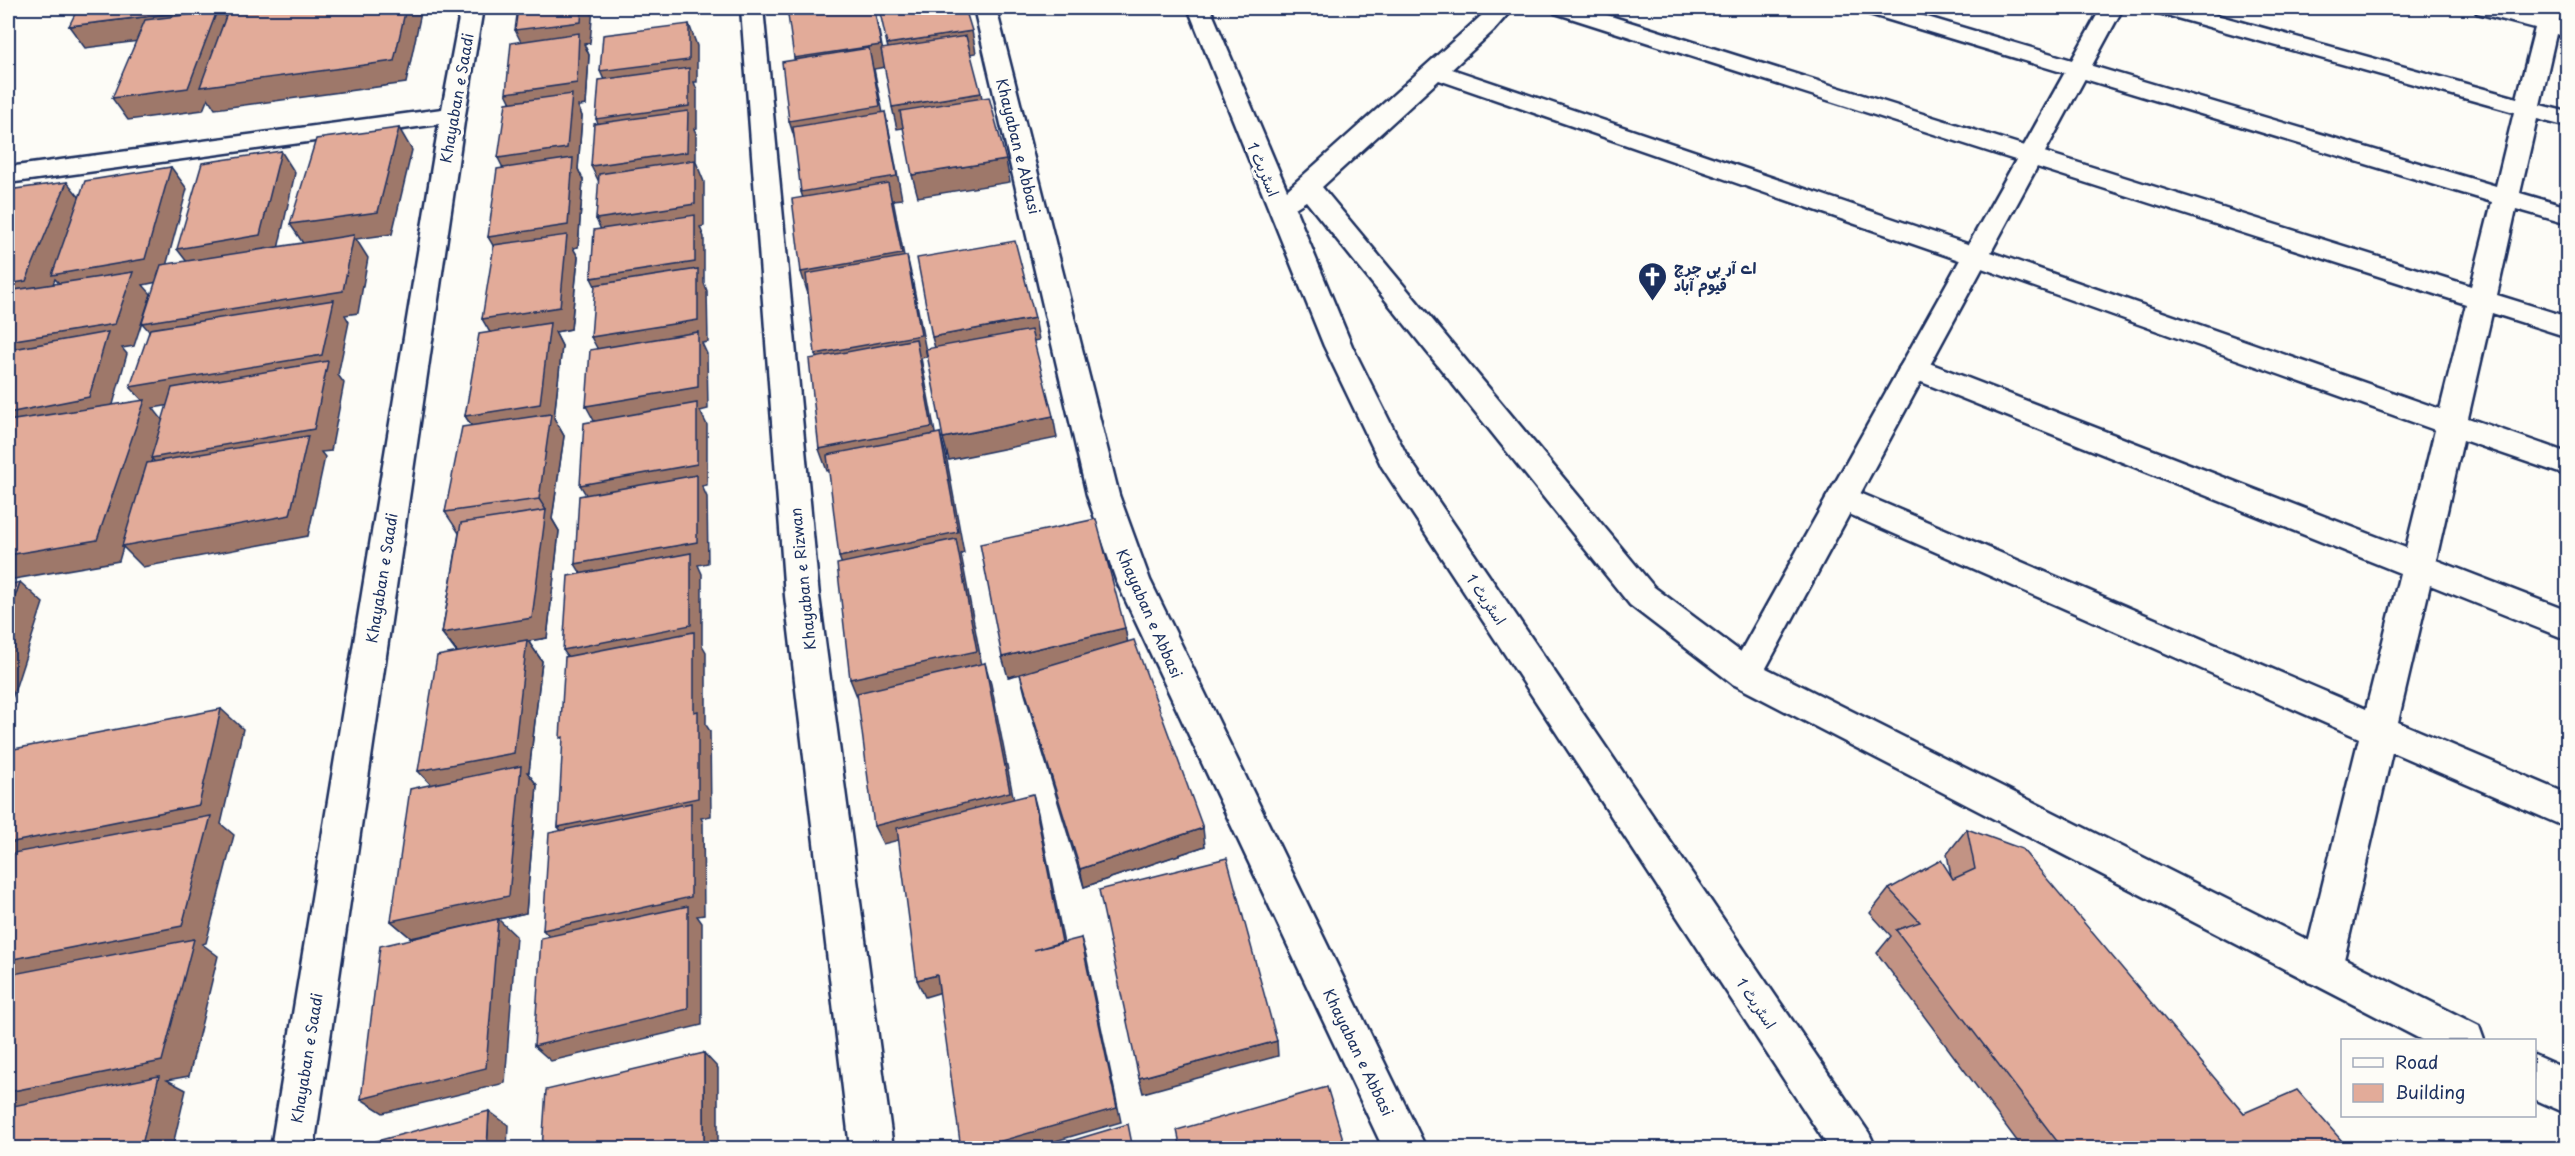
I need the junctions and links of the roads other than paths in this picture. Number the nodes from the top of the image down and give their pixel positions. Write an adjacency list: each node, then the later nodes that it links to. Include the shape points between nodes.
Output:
1 (472, 8): 15 (street, Khayaban e Saadi)
2 (752, 8): 40 (street, Khayaban e Rizwan, via 802,596)
3 (985, 8): 41 (street, Khayaban e Abbasi, via 1117,539 1133,580)
4 (1199, 8): 21 (street, اسٹریٹ 1)
5 (1502, 8): 13 (street)
6 (1563, 8): 17 (street)
7 (1874, 8): 12 (street)
8 (2112, 8): 12 (street)
9 (2168, 8): 14 (street)
10 (2485, 8): 11 (street)
11 (2555, 21): 14 (street)
12 (2078, 69): 17 (street); 20 (street)
13 (1435, 71): 19 (street); 23 (street)
14 (2527, 109): 16 (street); 20 (street)
15 (453, 115): 18 (street); 39 (street, Khayaban e Saadi)
16 (2568, 120)
17 (2030, 156): 23 (street); 24 (street)
18 (8, 174)
19 (1307, 185): 21 (street); 32 (street, via 1641,596)
20 (2506, 198): 22 (street); 24 (street)
21 (1282, 211): 42 (street, اسٹریٹ 1, via 1338,346 1393,459)
22 (2568, 216)
23 (1975, 255): 26 (street); 27 (street)
24 (2481, 300): 25 (street); 27 (street)
25 (2568, 327)
26 (1914, 368): 29 (street); 30 (street)
27 (2452, 424): 28 (street); 30 (street)
28 (2568, 465)
29 (1842, 498): 32 (street); 33 (street)
30 (2418, 567): 31 (street); 33 (street)
31 (2568, 626)
32 (1745, 674): 35 (street)
33 (2379, 730): 34 (street); 35 (street)
34 (2568, 812)
35 (2322, 968): 36 (street)
36 (2460, 1039)
37 (2536, 1077): 38 (street)
38 (2568, 1093)
39 (292, 1149)
40 (872, 1149)
41 (1405, 1149)
42 (1854, 1149)

